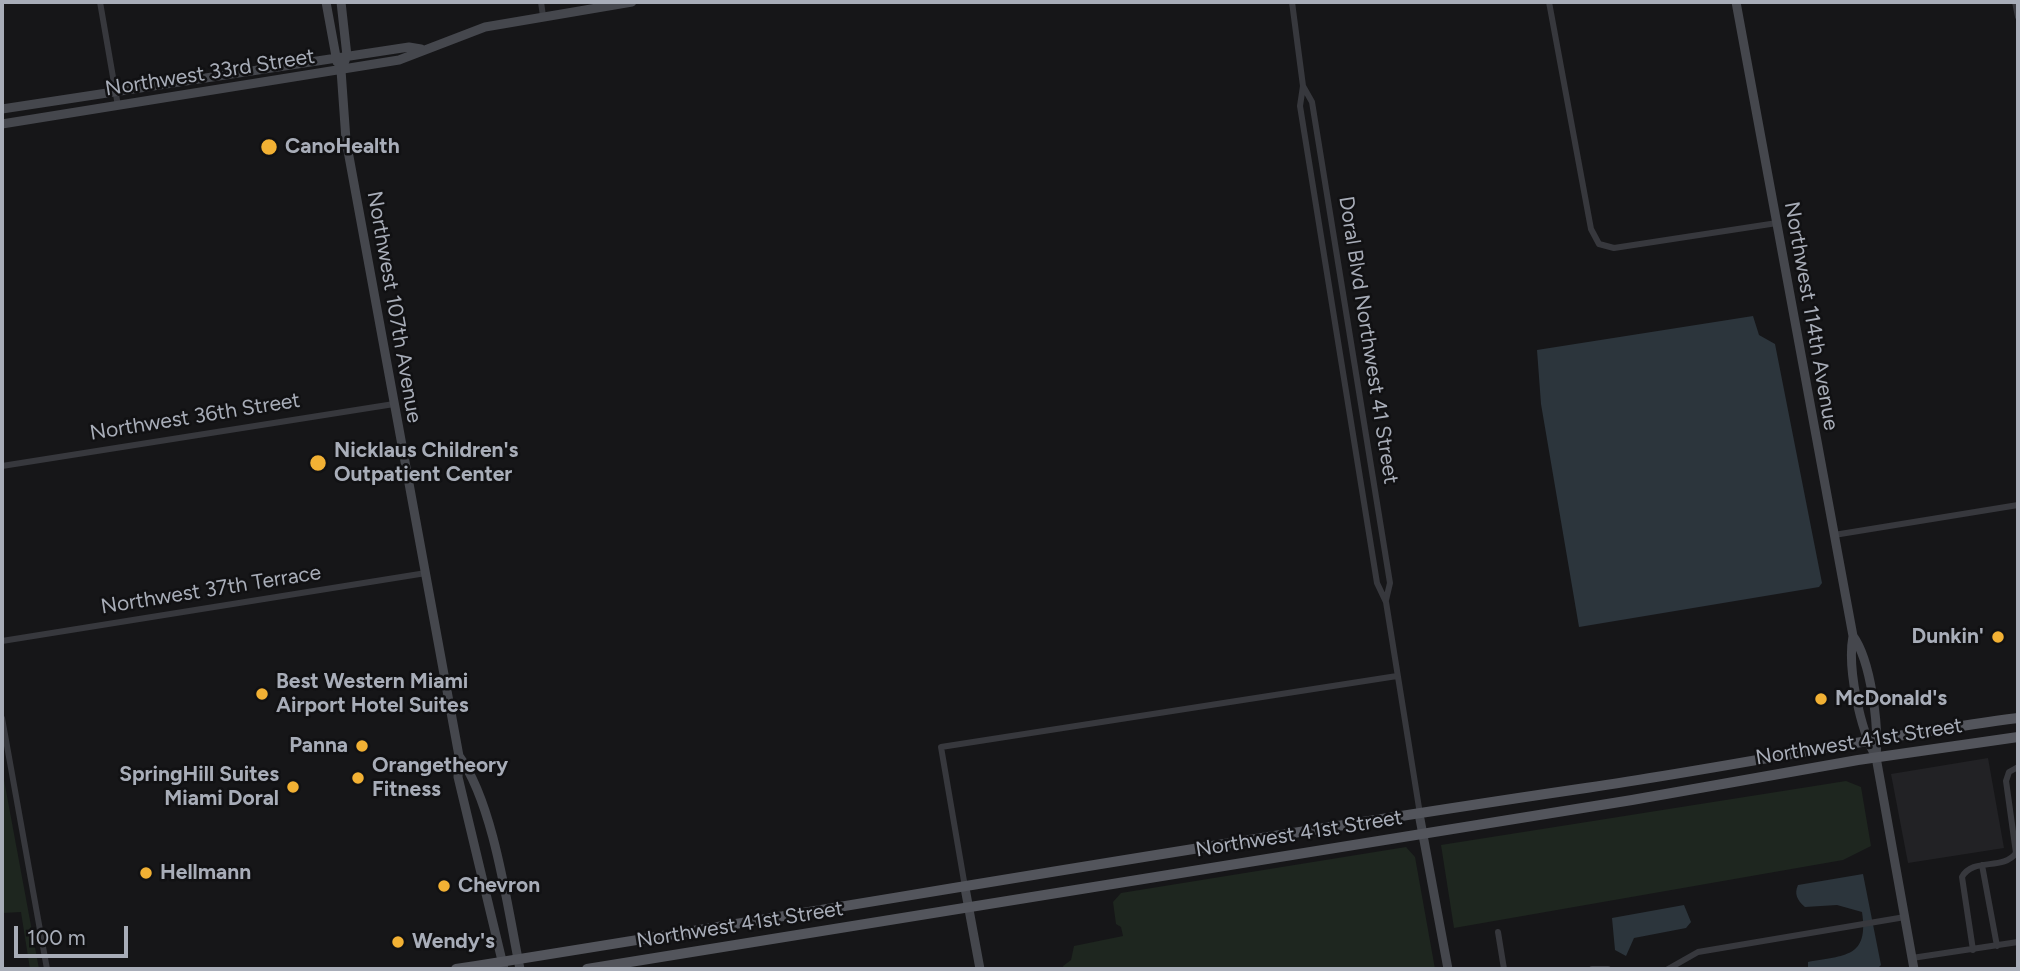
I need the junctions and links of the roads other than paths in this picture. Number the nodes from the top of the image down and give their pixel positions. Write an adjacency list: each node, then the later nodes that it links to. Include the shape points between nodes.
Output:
1 (100, 2): 17 (street)
2 (326, 2): 13 (street, Northwest 107th Avenue)
3 (341, 2): 14 (street)
4 (541, 2): 10 (street)
5 (632, 2): 10 (street, Northwest 33rd Street)
6 (1292, 2): 16 (street, Doral Blvd Northwest 41 Street)
7 (1549, 2): 21 (street, via 1591,229 1602,246 1614,248)
8 (1736, 2): 21 (street, Northwest 114th Avenue)
9 (2015, 2): 11 (street)
10 (544, 16): 12 (street, Northwest 33rd Street, via 485,27)
11 (2018, 17)
12 (421, 49): 14 (street, Northwest 33rd Street); 15 (street, Northwest 33rd Street, via 404,59)
13 (335, 57): 14 (street, Northwest 33rd Street); 15 (street, Northwest 107th Avenue); 17 (street, Northwest 33rd Street)
14 (347, 57): 15 (street, Northwest 107th Avenue)
15 (341, 70): 18 (street, Northwest 33rd Street); 22 (street, Northwest 107th Avenue, via 346,140)
16 (1303, 86): 27 (street, Doral Blvd Northwest 41 Street, via 1300,106 1311,176 1377,583); 27 (street, Doral Blvd Northwest 41 Street, via 1312,102 1390,583)
17 (116, 91): 18 (street); 19 (street, Northwest 33rd Street)
18 (118, 106): 20 (street, Northwest 33rd Street)
19 (2, 109)
20 (2, 124)
21 (1777, 223): 25 (street, Northwest 114th Avenue)
22 (394, 404): 23 (street, Northwest 36th Street); 26 (street, Northwest 107th Avenue)
23 (2, 466)
24 (2018, 505): 25 (street)
25 (1834, 535): 33 (street, Northwest 114th Avenue, via 1853,636 1850,653)
26 (426, 573): 28 (street, Northwest 37th Terrace); 34 (street, Northwest 107th Avenue)
27 (1386, 602): 29 (street, Doral Blvd Northwest 41 Street)
28 (2, 641)
29 (1397, 676): 39 (street, Doral Blvd Northwest 41 Street); 42 (street, via 941,747)
30 (2, 718): 52 (street)
31 (2018, 718): 33 (main road, Northwest 41st Street)
32 (2018, 737): 35 (main road, Northwest 41st Street)
33 (1872, 739): 35 (street, Northwest 114th Avenue); 36 (main road, Northwest 41st Street)
34 (459, 756): 50 (street, Northwest 107th Avenue, via 471,772 490,835); 51 (street, Northwest 107th Avenue, via 458,777)
35 (1875, 757): 38 (main road, Northwest 41st Street); 44 (street, Northwest 114th Avenue)
36 (1740, 764): 38 (main road); 39 (main road, Northwest 41st Street)
37 (2018, 767): 41 (street, via 2006,781 2017,851 2008,860)
38 (1721, 784): 40 (main road, Northwest 41st Street)
39 (1420, 816): 40 (street); 42 (main road, Northwest 41st Street)
40 (1423, 834): 43 (main road, Northwest 41st Street); 56 (street)
41 (1982, 865): 47 (street); 48 (street, via 1966,870 1961,881)
42 (965, 888): 43 (street); 50 (main road, Northwest 41st Street)
43 (968, 907): 54 (main road, Northwest 41st Street); 55 (street)
44 (1905, 917): 49 (street, Northwest 114th Avenue); 60 (street, via 1698,952)
45 (1498, 932): 57 (street)
46 (2018, 942): 47 (street)
47 (1997, 946): 48 (street)
48 (1973, 950): 49 (street)
49 (1912, 958): 61 (street, Northwest 114th Avenue)
50 (519, 964): 51 (main road, Northwest 41st Street)
51 (503, 966): 53 (main road, Northwest 41st Street)
52 (47, 969)
53 (456, 969)
54 (587, 969)
55 (980, 969)
56 (1448, 969)
57 (1504, 969)
58 (1591, 969): 59 (street)
59 (1608, 969)
60 (1668, 969)
61 (1914, 969)

